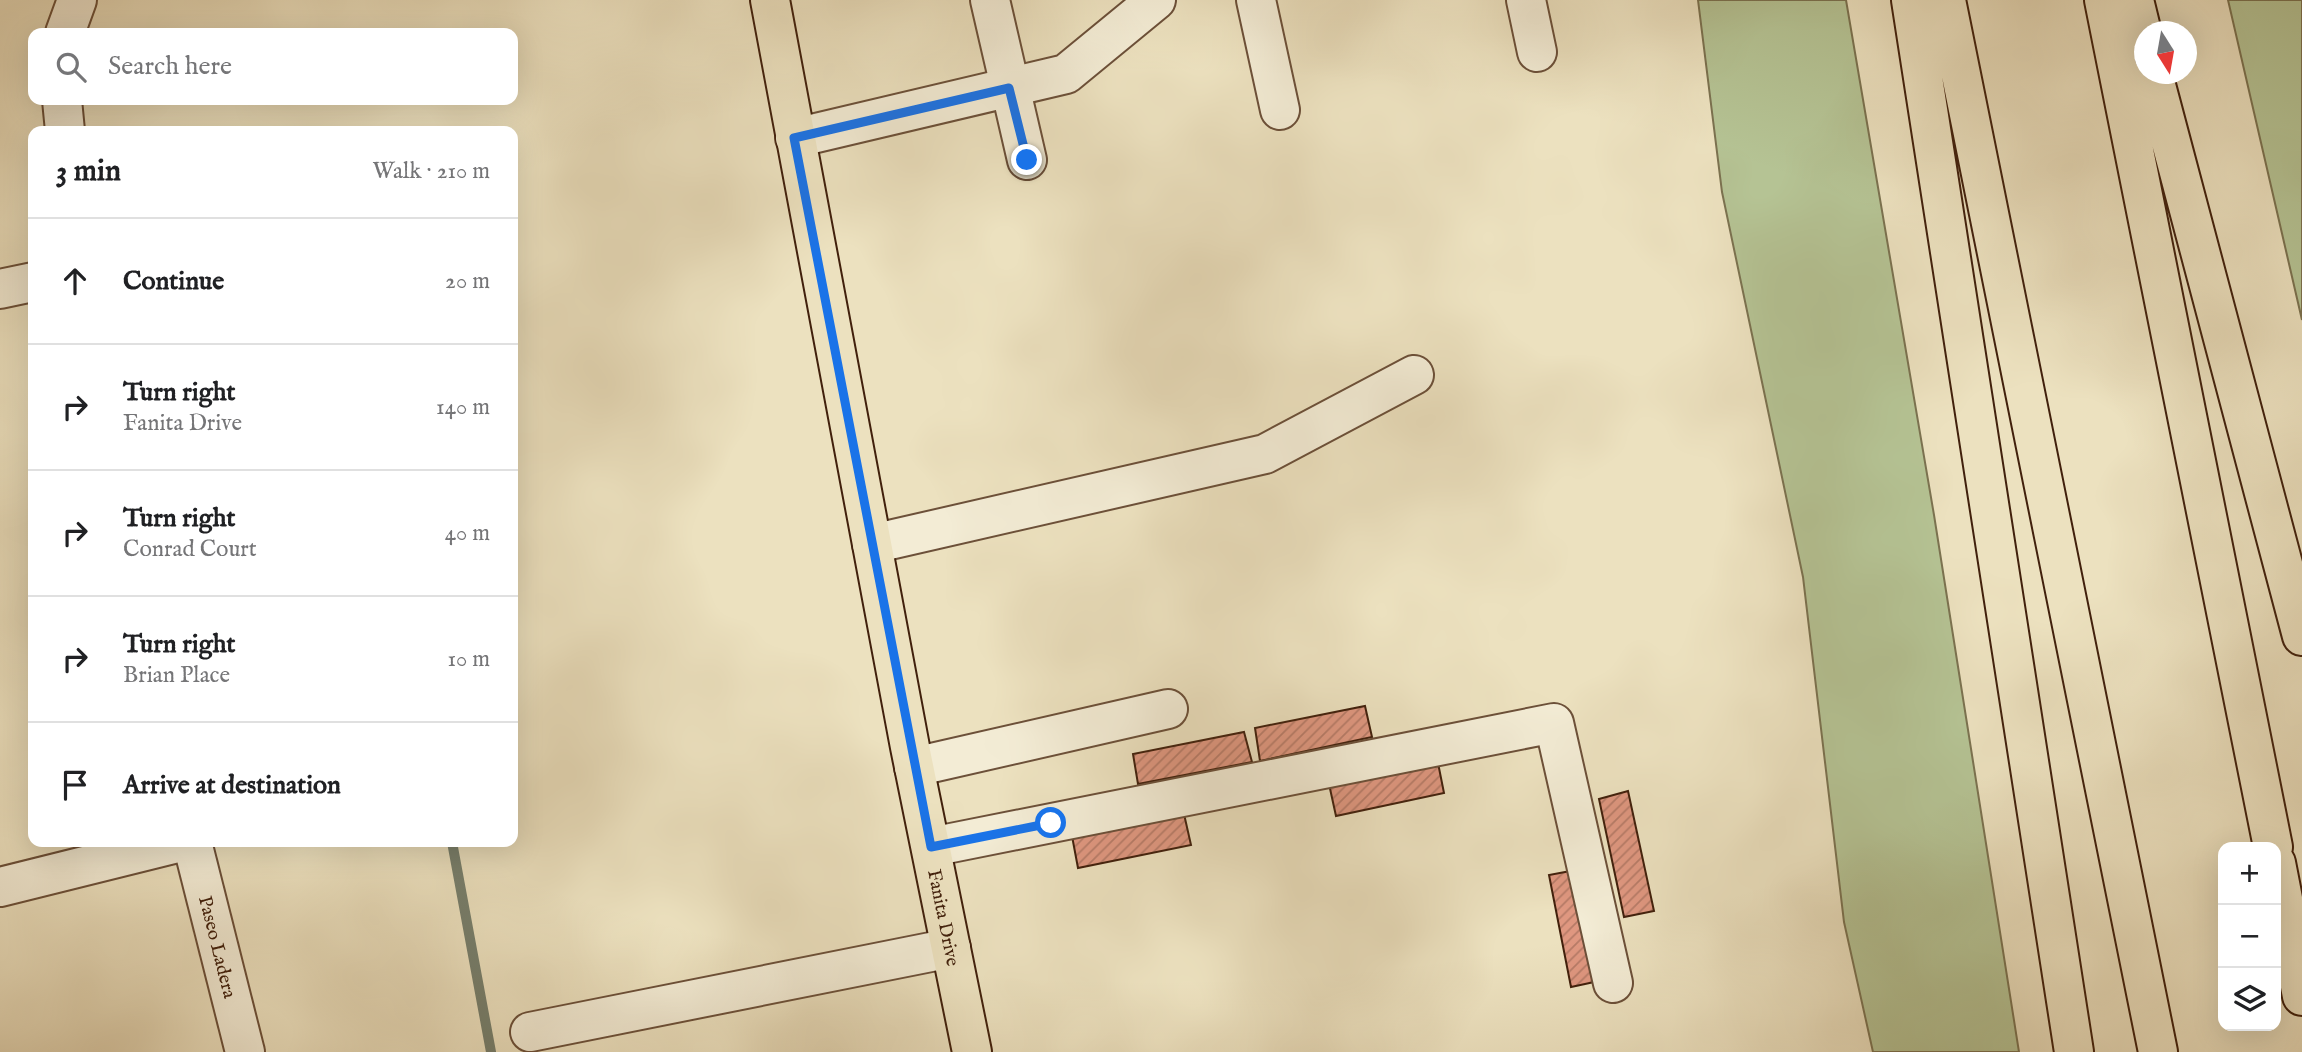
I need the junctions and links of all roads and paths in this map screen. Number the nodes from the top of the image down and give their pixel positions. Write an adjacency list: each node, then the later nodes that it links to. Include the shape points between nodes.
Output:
1 (77, 0): 12 (street)
2 (770, 0): 19 (main road, Fanita Drive)
3 (990, 0): 15 (street)
4 (1156, 0): 15 (street, via 1066,74)
5 (1256, 0): 17 (street)
6 (1526, 0): 13 (street)
7 (1911, 0): 40 (main road)
8 (1945, 0): 41 (main road)
9 (2104, 0): 28 (main road)
10 (2134, 0): 11 (main road)
11 (2139, 21)
12 (67, 28)
13 (1538, 52)
14 (2156, 84): 25 (main road)
15 (1009, 88): 19 (street); 20 (street)
16 (62, 105): 18 (street)
17 (1280, 110)
18 (65, 126)
19 (794, 138): 24 (main road, Fanita Drive)
20 (1027, 160)
21 (28, 283): 22 (street)
22 (0, 289)
23 (1415, 375): 24 (street, via 1265,454)
24 (872, 544): 27 (main road, Fanita Drive)
25 (2302, 636)
26 (1168, 709): 27 (street)
27 (914, 766): 31 (main road, Fanita Drive)
28 (2272, 842)
29 (161, 847): 32 (street)
30 (193, 847): 38 (street, Paseo Ladera)
31 (931, 847): 34 (main road, Fanita Drive); 35 (street, via 1554,723)
32 (0, 887)
33 (2281, 889): 36 (main road)
34 (951, 948): 37 (street); 39 (main road, Fanita Drive)
35 (1613, 983)
36 (2302, 996)
37 (530, 1031)
38 (245, 1052)
39 (972, 1052)
40 (2074, 1052)
41 (2158, 1052)

